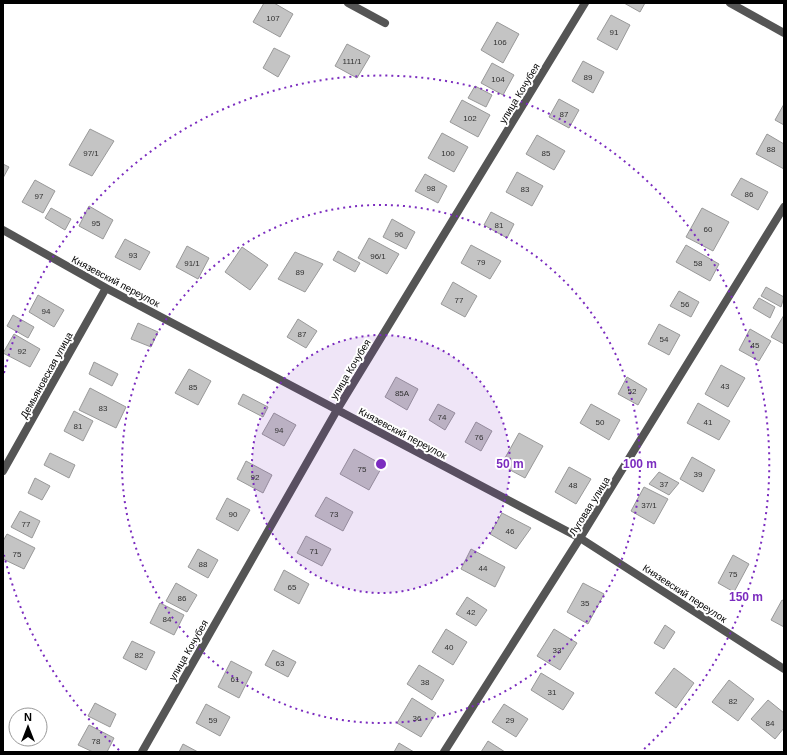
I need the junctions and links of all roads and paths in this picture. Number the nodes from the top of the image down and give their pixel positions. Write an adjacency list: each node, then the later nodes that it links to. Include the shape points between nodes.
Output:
1 (348, 3): 4 (street)
2 (585, 3): 9 (street, улица Кочубея)
3 (730, 3): 5 (street)
4 (385, 22)
5 (784, 33)
6 (784, 207): 11 (street, Луговая улица)
7 (3, 230): 8 (street, Князевский переулок)
8 (106, 288): 9 (street, Князевский переулок); 10 (street, Демьяновская улица)
9 (337, 410): 11 (street, Князевский переулок); 13 (street, улица Кочубея)
10 (3, 472)
11 (580, 538): 12 (street, Князевский переулок); 14 (street, Луговая улица)
12 (784, 669)
13 (142, 752)
14 (444, 752)

